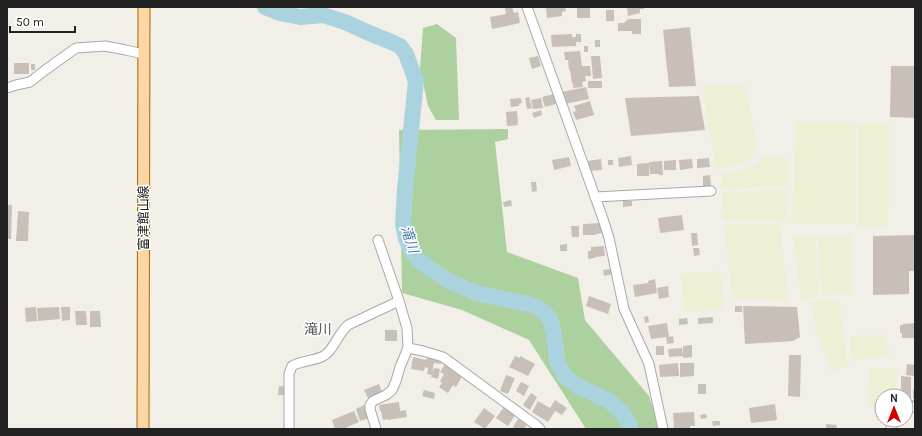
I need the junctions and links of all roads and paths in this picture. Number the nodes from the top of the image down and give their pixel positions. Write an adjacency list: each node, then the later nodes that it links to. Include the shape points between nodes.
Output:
1 (144, 7): 3 (main road, 富津館山線)
2 (527, 7): 6 (street)
3 (144, 54): 4 (street, via 105,46 76,48 30,82); 10 (main road, 富津館山線)
4 (7, 88)
5 (711, 191): 6 (street)
6 (595, 197): 14 (street, via 608,238 624,309 649,364)
7 (378, 240): 8 (street)
8 (399, 301): 9 (street, via 407,328); 11 (street, via 348,325 326,355 292,366 289,374)
9 (408, 348): 12 (street, via 392,390 370,405); 13 (street, via 443,357)
10 (142, 429)
11 (289, 429)
12 (376, 429)
13 (540, 429)
14 (663, 429)

